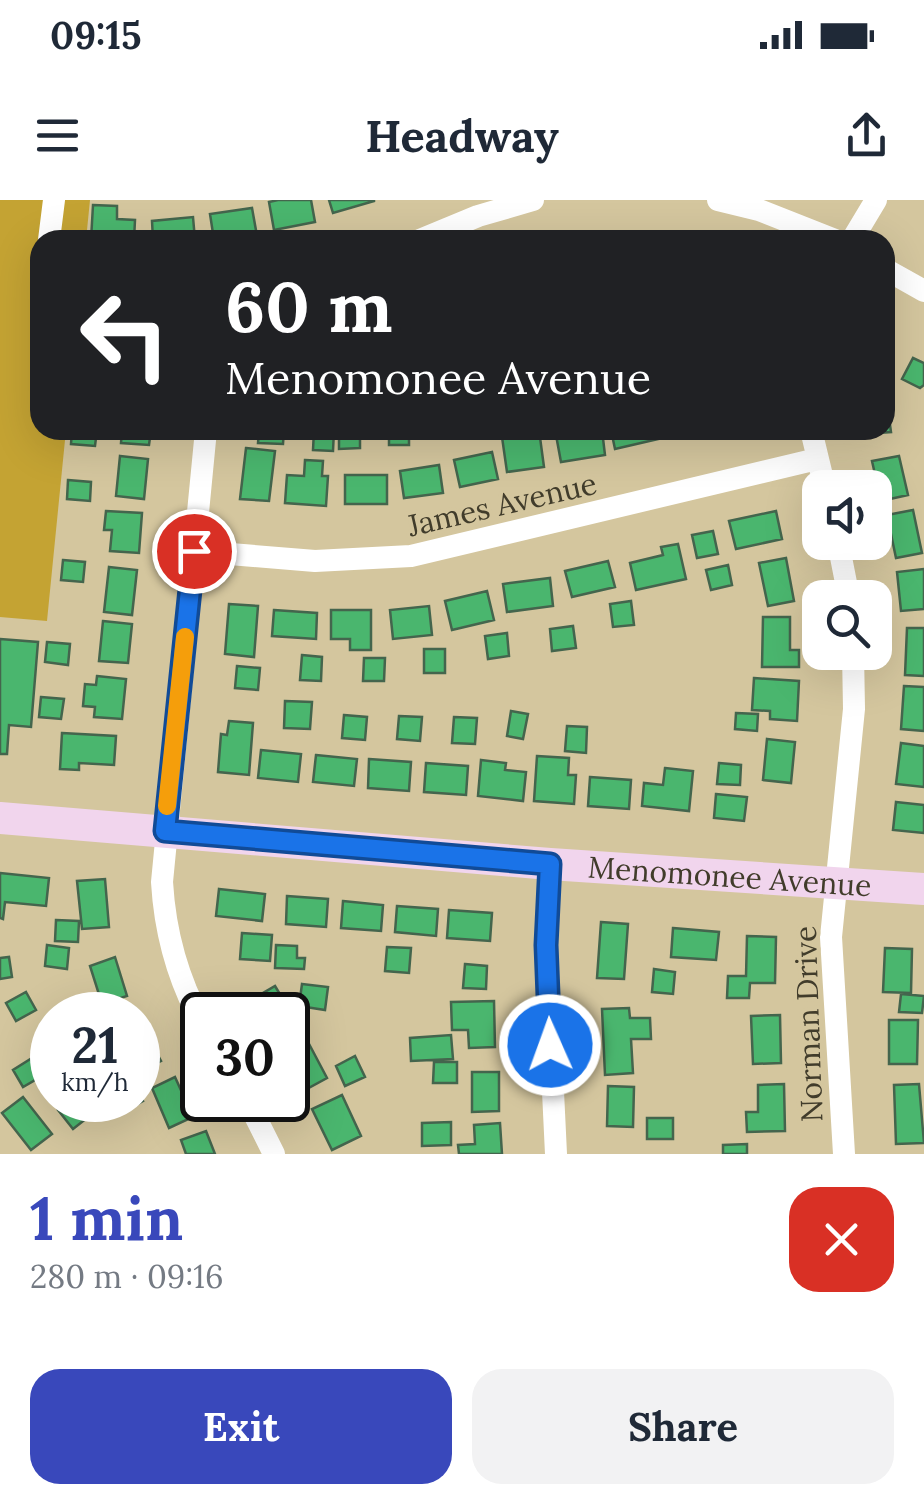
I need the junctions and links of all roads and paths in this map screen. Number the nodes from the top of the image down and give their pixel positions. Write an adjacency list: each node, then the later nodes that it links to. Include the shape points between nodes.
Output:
1 (54, 200): 5 (street)
2 (533, 200): 6 (street)
3 (718, 200): 7 (street)
4 (876, 200): 8 (street)
5 (51, 230)
6 (444, 230)
7 (809, 230)
8 (858, 230)
9 (895, 275): 10 (street)
10 (924, 291)
11 (205, 440): 15 (street)
12 (812, 440): 13 (street)
13 (817, 459): 14 (street); 15 (street, James Avenue, via 411,556 315,561)
14 (820, 470)
15 (194, 551): 18 (street)
16 (853, 670): 20 (street, Norman Drive)
17 (0, 818): 18 (street, Menomonee Avenue)
18 (165, 831): 19 (street, Menomonee Avenue); 22 (street, via 167,937)
19 (550, 864): 20 (street, Menomonee Avenue); 25 (street, via 546,945)
20 (837, 882): 21 (street, Menomonee Avenue); 26 (street, Norman Drive, via 832,988)
21 (924, 890)
22 (188, 992)
23 (258, 1122): 24 (street)
24 (274, 1154)
25 (556, 1154)
26 (844, 1154)

